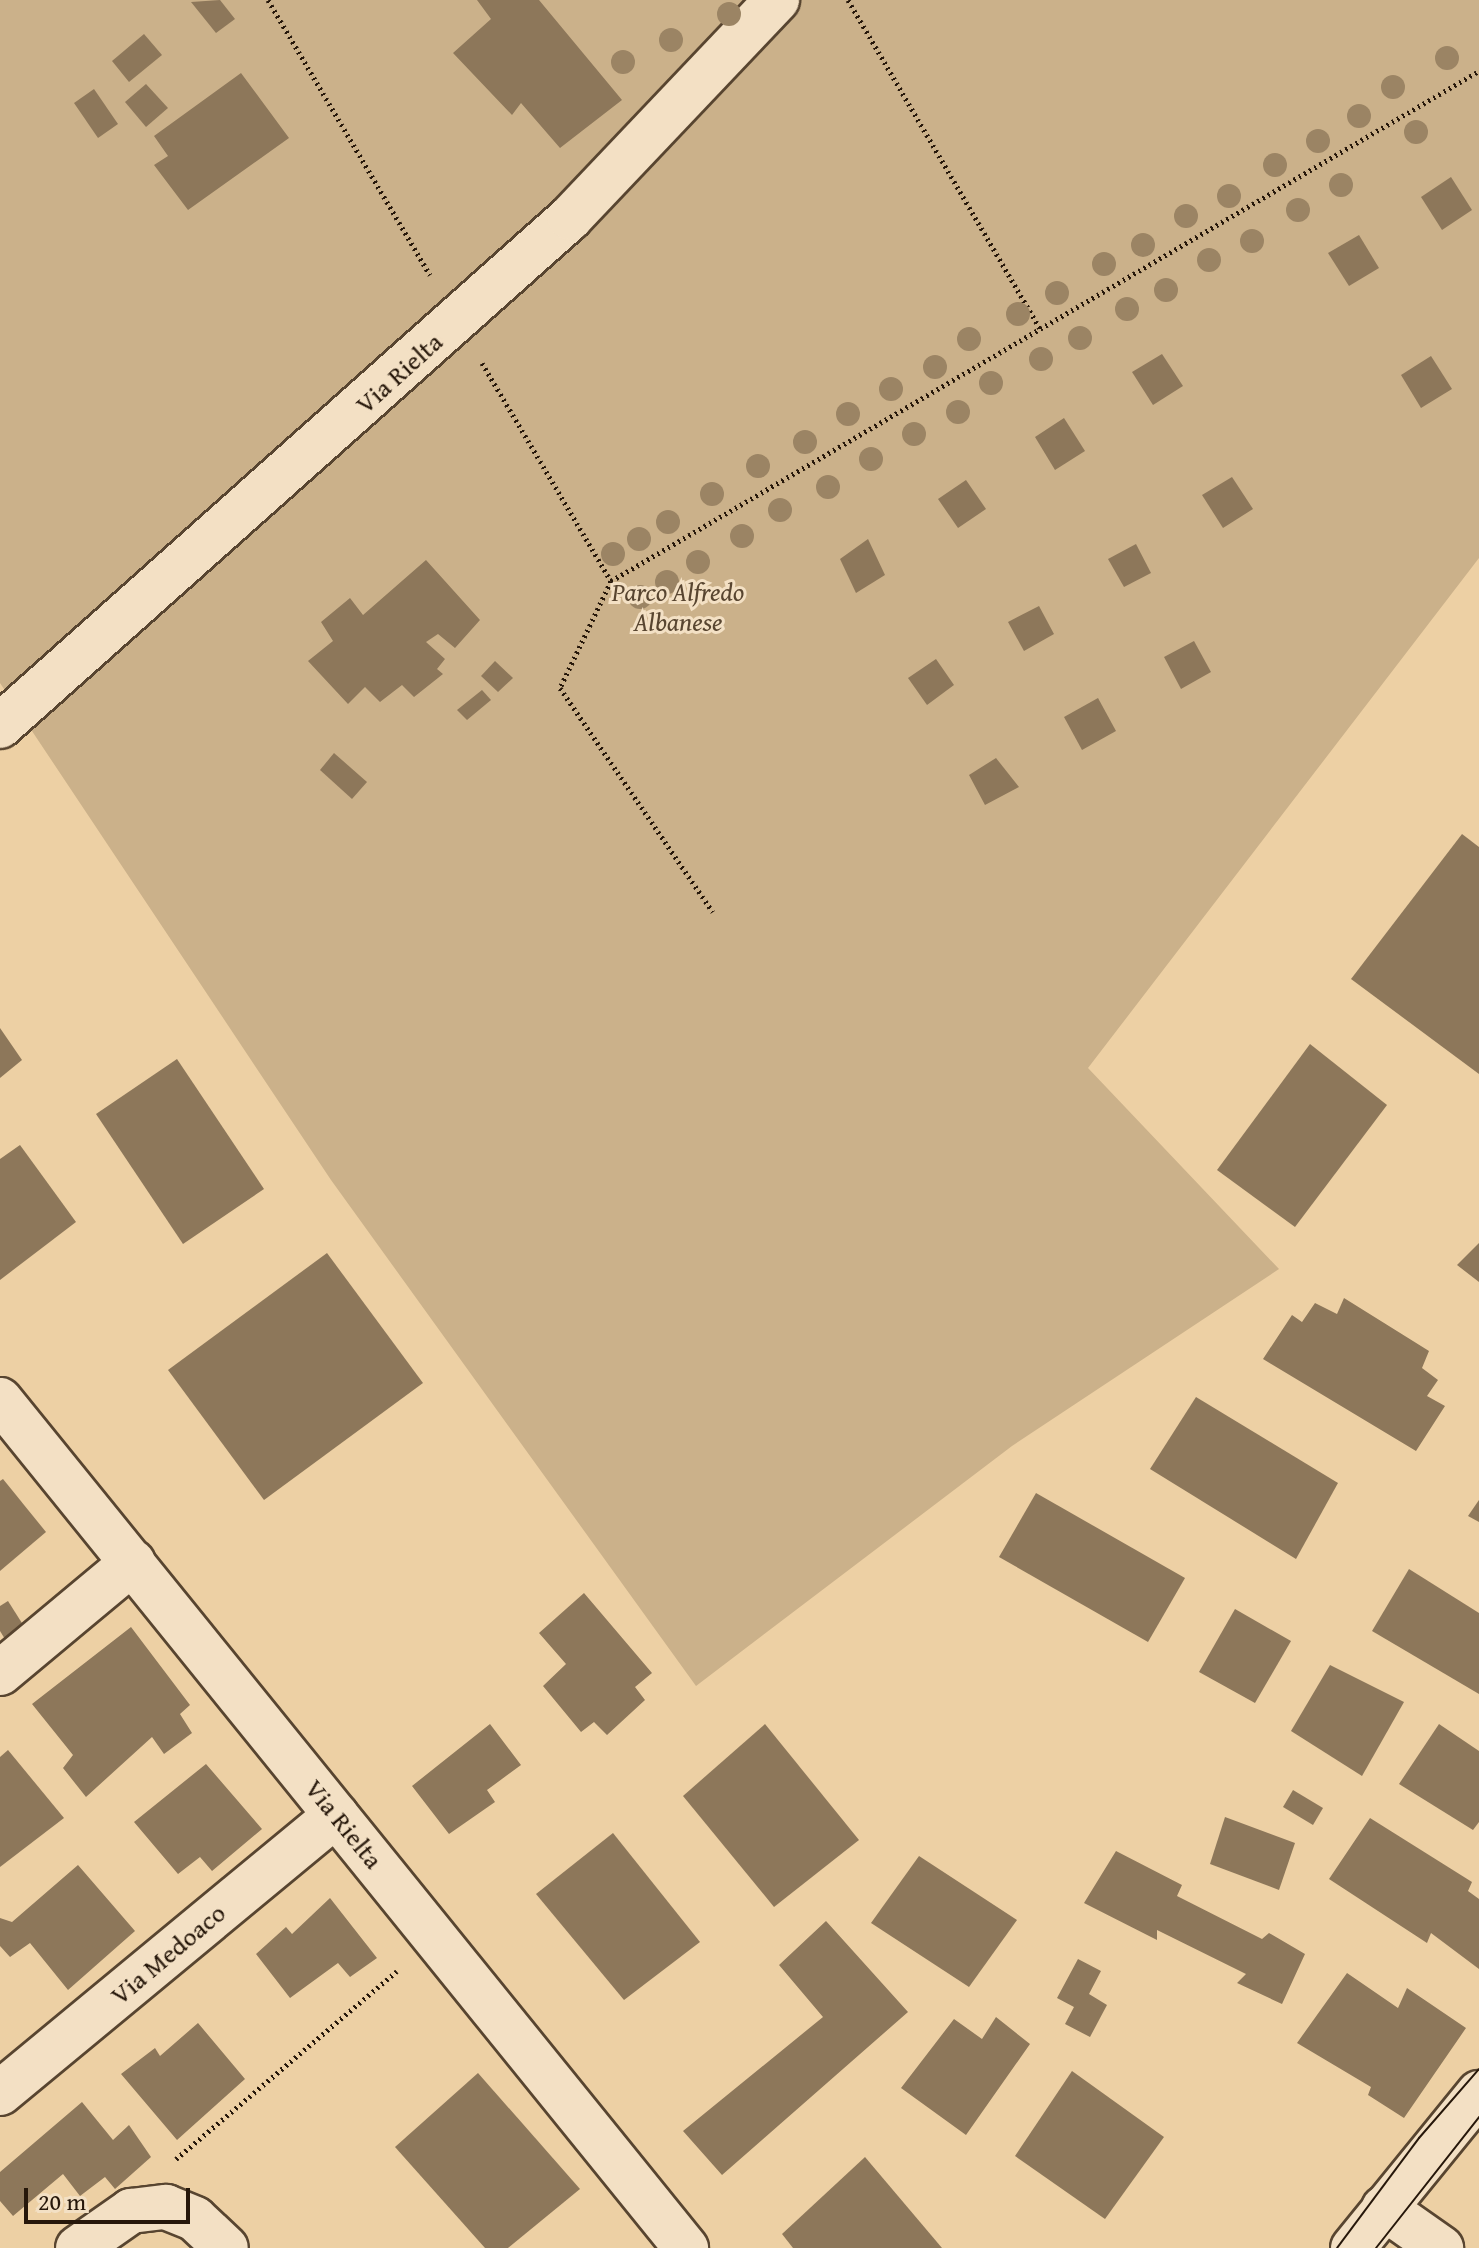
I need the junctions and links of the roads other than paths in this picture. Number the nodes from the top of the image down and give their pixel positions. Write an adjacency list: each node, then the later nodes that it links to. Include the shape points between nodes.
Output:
1 (777, 0): 2 (street, Via Rielta, via 638,152 458,321)
2 (0, 726)
3 (0, 1400): 4 (street, Via Rielta)
4 (133, 1562): 5 (street); 6 (street, Via Rielta)
5 (0, 1673)
6 (336, 1815): 7 (street, Via Medoaco); 12 (street, Via Rielta)
7 (0, 2093)
8 (1479, 2093): 9 (street)
9 (1384, 2208): 13 (street); 14 (street)
10 (78, 2248): 11 (street, via 131,2211 166,2207 195,2219)
11 (226, 2248)
12 (686, 2248)
13 (1353, 2248)
14 (1441, 2248)

